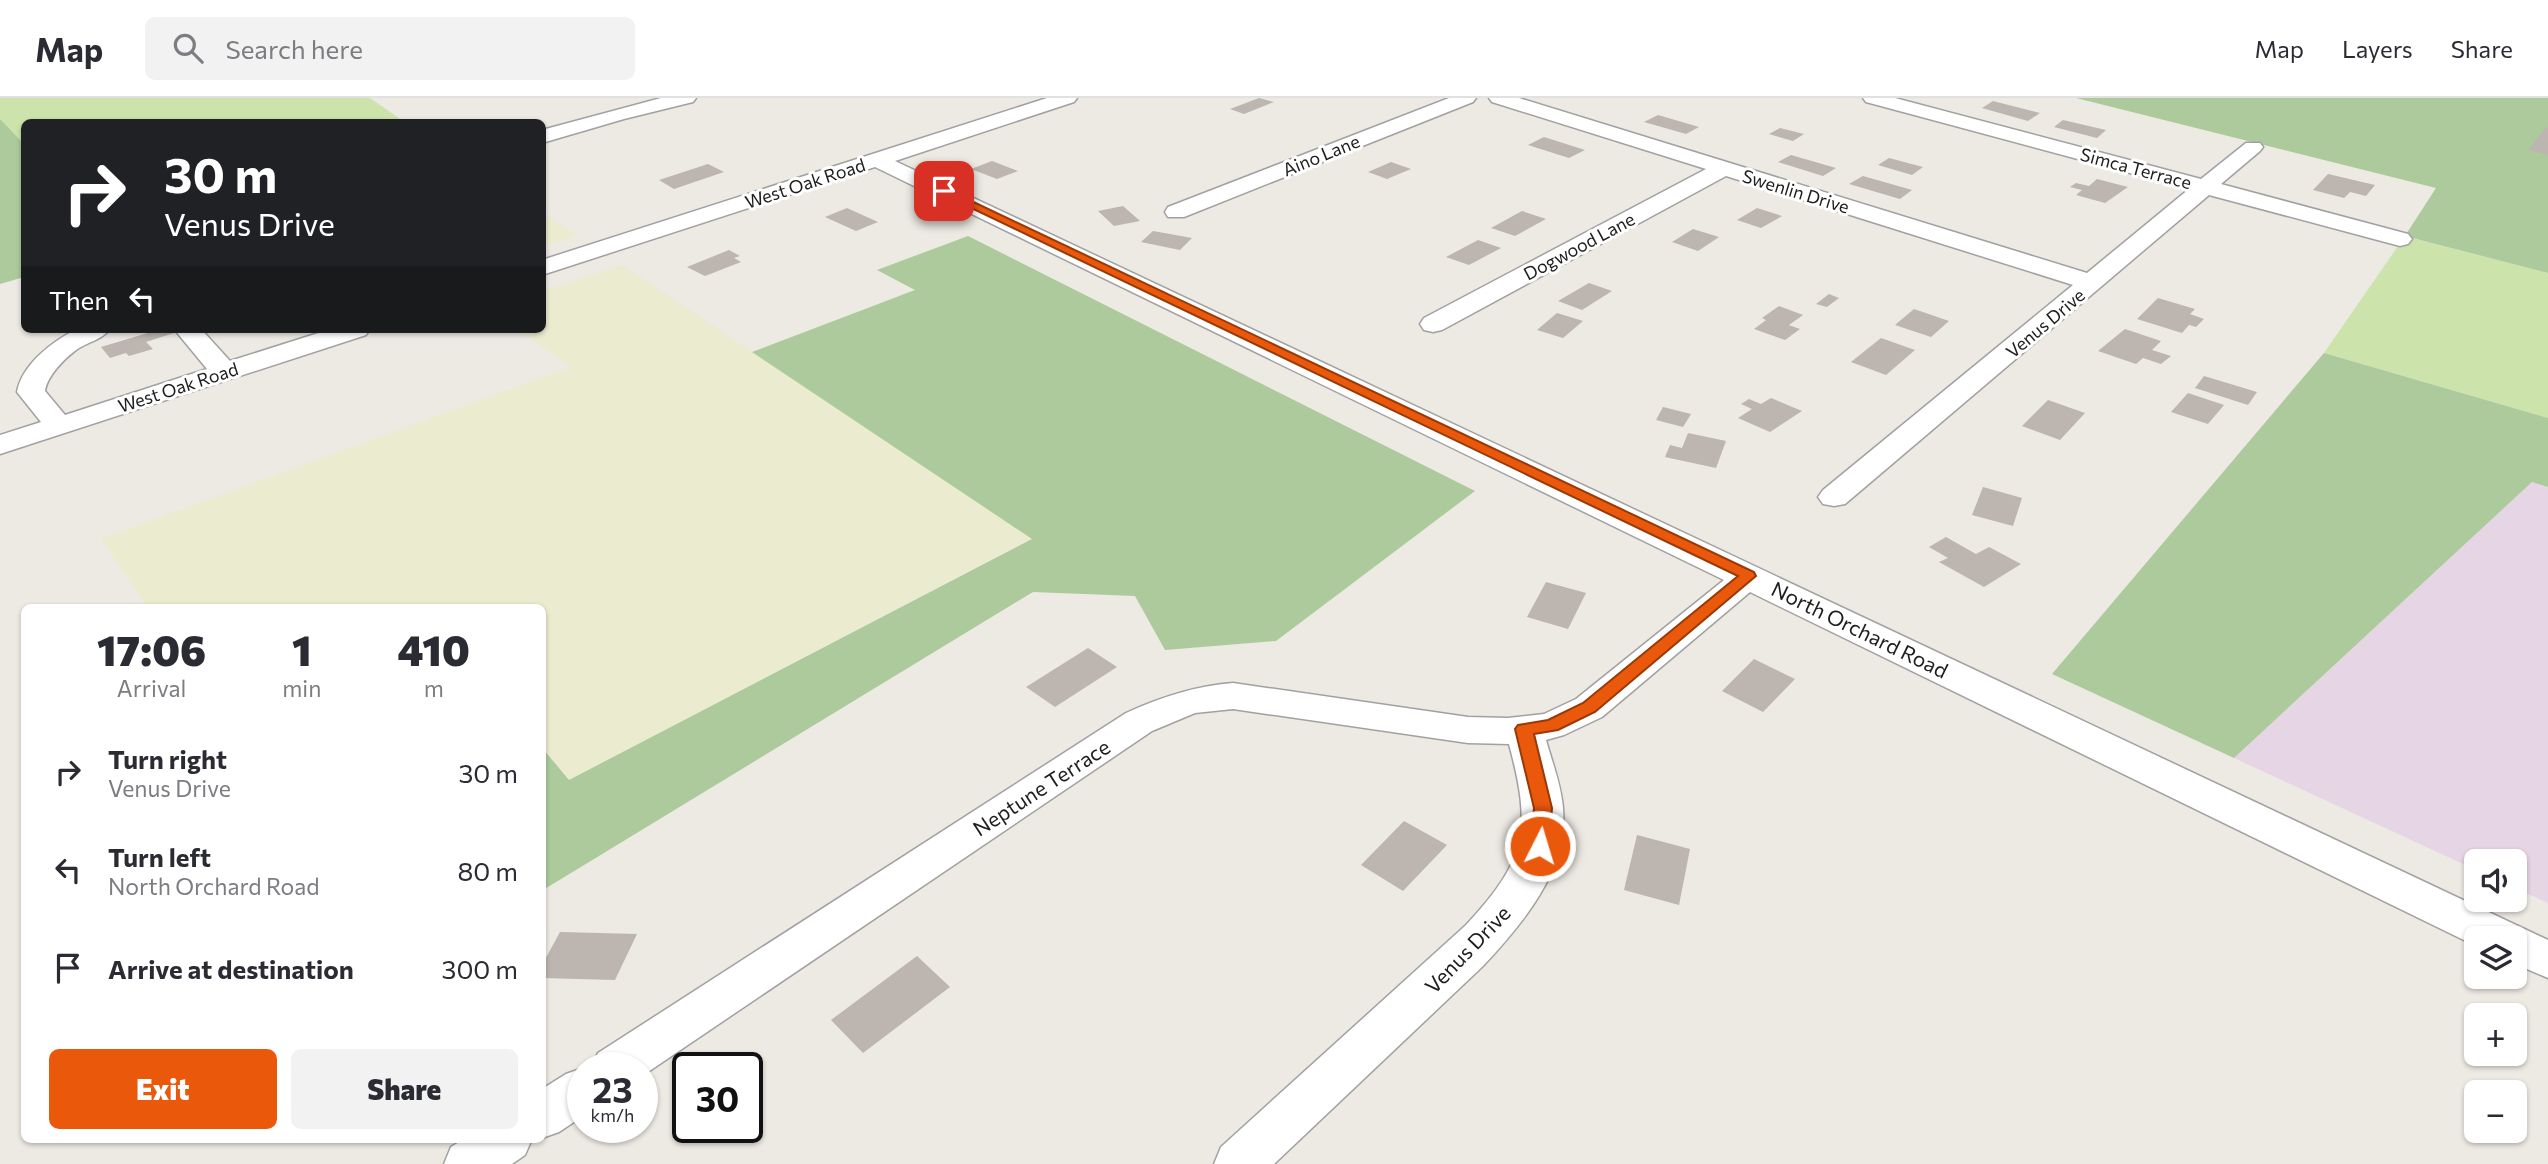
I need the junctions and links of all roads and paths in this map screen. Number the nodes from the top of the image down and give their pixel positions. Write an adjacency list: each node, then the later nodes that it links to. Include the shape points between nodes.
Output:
1 (686, 98): 9 (street)
2 (993, 98): 8 (street)
3 (1067, 98): 8 (street, West Oak Road)
4 (1466, 98): 15 (street, Aino Lane)
5 (1499, 98): 13 (street, Swenlin Drive)
6 (1872, 98): 14 (street, Simca Terrace)
7 (583, 103): 9 (street)
8 (1025, 111): 12 (street, West Oak Road)
9 (618, 114): 10 (street)
10 (546, 136)
11 (2253, 148): 14 (street, Venus Drive)
12 (877, 160): 17 (street, West Oak Road); 27 (street, North Orchard Road)
13 (1724, 168): 18 (street, Swenlin Drive); 19 (street, Dogwood Lane)
14 (2207, 187): 16 (street, Simca Terrace); 18 (street, Venus Drive)
15 (1177, 212)
16 (2400, 239)
17 (546, 267)
18 (2093, 284): 26 (street, Venus Drive)
19 (1433, 324)
20 (89, 333): 24 (street, via 66,345 33,379 32,392)
21 (191, 333): 23 (street)
22 (345, 333): 23 (street, West Oak Road)
23 (225, 372): 24 (street, West Oak Road)
24 (59, 426): 25 (street, West Oak Road)
25 (0, 445)
26 (1834, 497)
27 (1749, 576): 28 (street, via 1589,708 1552,726); 29 (street, North Orchard Road)
28 (1524, 729): 32 (street, Neptune Terrace, via 1468,730 1233,696 1198,698 1168,708 1139,722); 37 (street, Venus Drive, via 1543,808 1540,846 1526,883 1502,919)
29 (2477, 926)
30 (2527, 950): 31 (street)
31 (2548, 960)
32 (639, 1052)
33 (567, 1100): 34 (street)
34 (546, 1113)
35 (501, 1143): 36 (street)
36 (469, 1164)
37 (1239, 1164)

